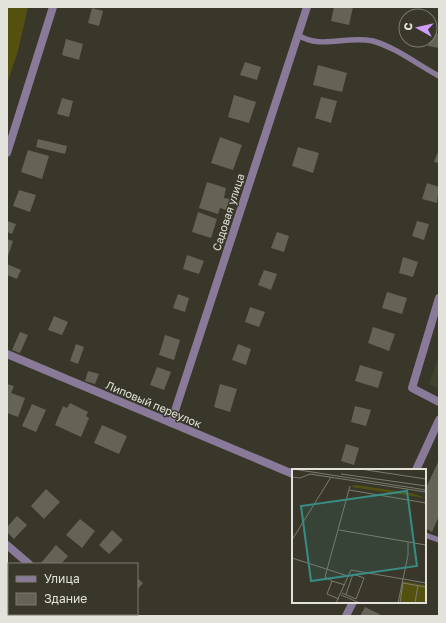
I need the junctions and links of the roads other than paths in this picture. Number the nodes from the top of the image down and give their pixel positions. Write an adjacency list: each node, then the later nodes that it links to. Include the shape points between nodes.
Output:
1 (53, 7): 5 (street)
2 (307, 7): 3 (street, Садовая улица)
3 (298, 34): 4 (lane, via 313,42 350,38 375,42); 10 (street, Садовая улица)
4 (439, 76)
5 (7, 153)
6 (439, 298): 8 (street, via 412,388)
7 (7, 354): 10 (street, Липовый переулок)
8 (439, 402)
9 (439, 420): 11 (street)
10 (171, 423): 12 (street, Липовый переулок)
11 (416, 469)
12 (292, 474)
13 (426, 535): 14 (lane)
14 (439, 540)
15 (7, 545): 16 (street)
16 (26, 561)
17 (352, 603): 18 (street)
18 (346, 616)

